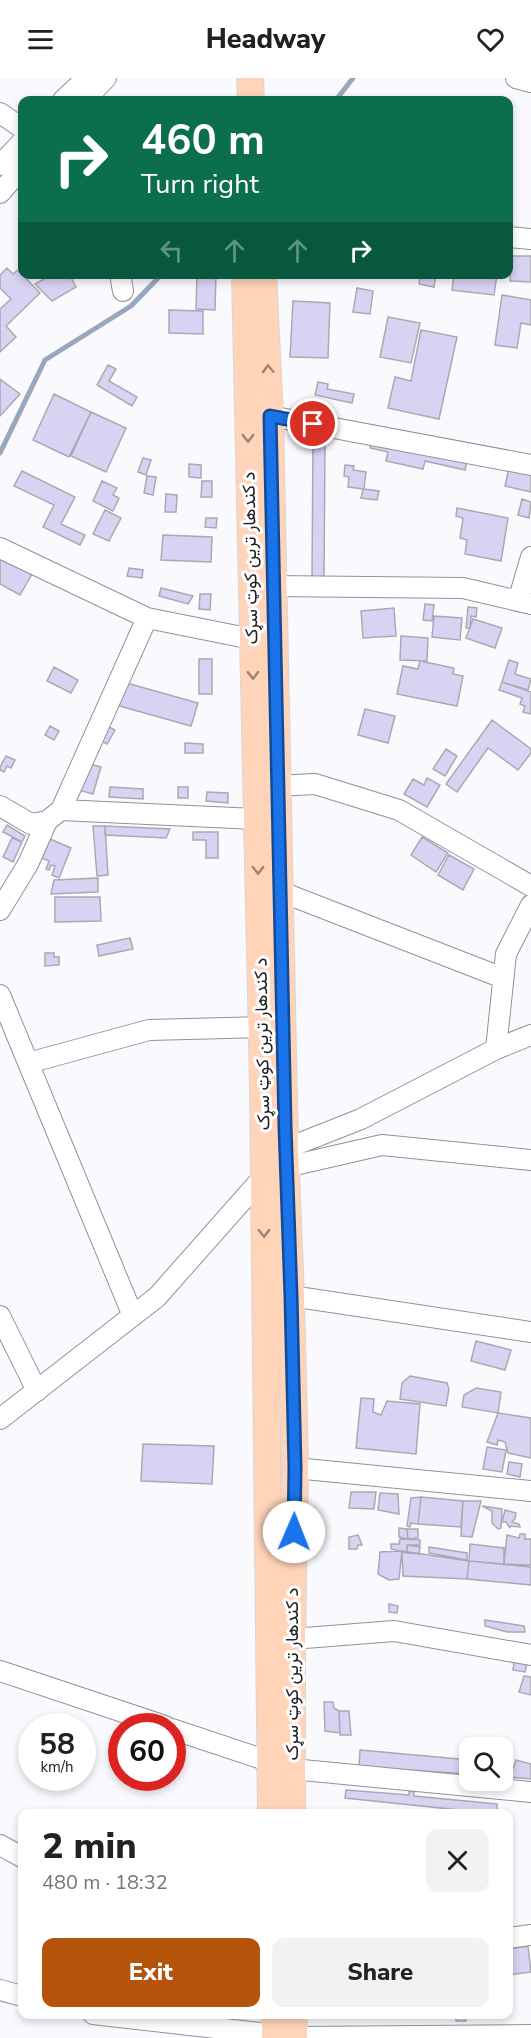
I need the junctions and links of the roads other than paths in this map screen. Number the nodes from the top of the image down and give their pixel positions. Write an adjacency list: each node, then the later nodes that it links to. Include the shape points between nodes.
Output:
1 (106, 78): 5 (street)
2 (250, 78): 7 (main road)
3 (516, 78): 4 (street)
4 (531, 82)
5 (87, 89): 6 (street)
6 (72, 96)
7 (251, 96)
8 (0, 113): 9 (street)
9 (18, 125)
10 (18, 146): 11 (street)
11 (0, 165)
12 (18, 173): 13 (street)
13 (0, 193)
14 (513, 237): 15 (street)
15 (531, 239)
16 (245, 279): 25 (main road, د کندهار ترين کوټ سړک, one-way to 25)
17 (263, 279): 18 (main road, د کندهار ترين کوټ سړک, one-way to 17)
18 (270, 416): 19 (street); 22 (main road, د کندهار ترين کوټ سړک)
19 (531, 465)
20 (0, 548): 24 (street)
21 (531, 557): 23 (street)
22 (272, 586): 23 (street, via 463,588); 26 (main road, د کندهار ترين کوټ سړک)
23 (524, 602)
24 (147, 618): 25 (street); 28 (street)
25 (252, 639): 29 (main road, د کندهار ترين کوټ سړک, one-way to 29)
26 (277, 786): 30 (street, via 315,784 399,810); 31 (main road, د کندهار ترين کوټ سړک)
27 (0, 806): 28 (street, via 31,824)
28 (54, 815): 29 (street); 33 (street)
29 (256, 819): 36 (main road, د کندهار ترين کوټ سړک, one-way to 36)
30 (531, 886)
31 (279, 891): 34 (street); 41 (main road, د کندهار ترين کوټ سړک)
32 (531, 905): 34 (street, via 506,954)
33 (0, 910)
34 (503, 978): 38 (street)
35 (0, 995): 39 (street)
36 (262, 1027): 39 (street, via 149,1030); 41 (main road, د کندهار ترين کوټ سړک)
37 (531, 1035): 38 (street)
38 (496, 1049): 41 (street)
39 (28, 1063): 44 (street)
40 (531, 1160): 41 (street, via 382,1145)
41 (278, 1164): 42 (main road, د کندهار ترين کوټ سړک); 44 (street, via 158,1297); 45 (main road, د کندهار ترين کوټ سړک, one-way to 45)
42 (291, 1296): 45 (street); 46 (street); 49 (main road, د کندهار ترين کوټ سړک)
43 (0, 1316): 47 (street)
44 (133, 1316): 47 (street)
45 (265, 1328): 56 (main road, د کندهار ترين کوټ سړک)
46 (531, 1332)
47 (37, 1391): 48 (street)
48 (0, 1419)
49 (295, 1468): 50 (street); 51 (main road, د کندهار ترين کوټ سړک)
50 (531, 1491)
51 (292, 1639): 52 (street, via 394,1631); 56 (main road, د کندهار ترين کوټ سړک)
52 (531, 1655)
53 (0, 1671): 54 (street)
54 (126, 1713)
55 (186, 1734): 56 (street)
56 (281, 1766): 57 (street); 58 (main road, د کندهار ترين کوټ سړک); 59 (main road, د کندهار ترين کوټ سړک)
57 (531, 1792)
58 (272, 1809)
59 (291, 1809)
60 (0, 1845): 61 (street)
61 (18, 1855)
62 (531, 1935): 63 (street)
63 (513, 1937)
64 (0, 1990): 65 (street)
65 (18, 1995)
66 (157, 2019): 67 (street)
67 (284, 2029): 68 (street)
68 (531, 2036)

